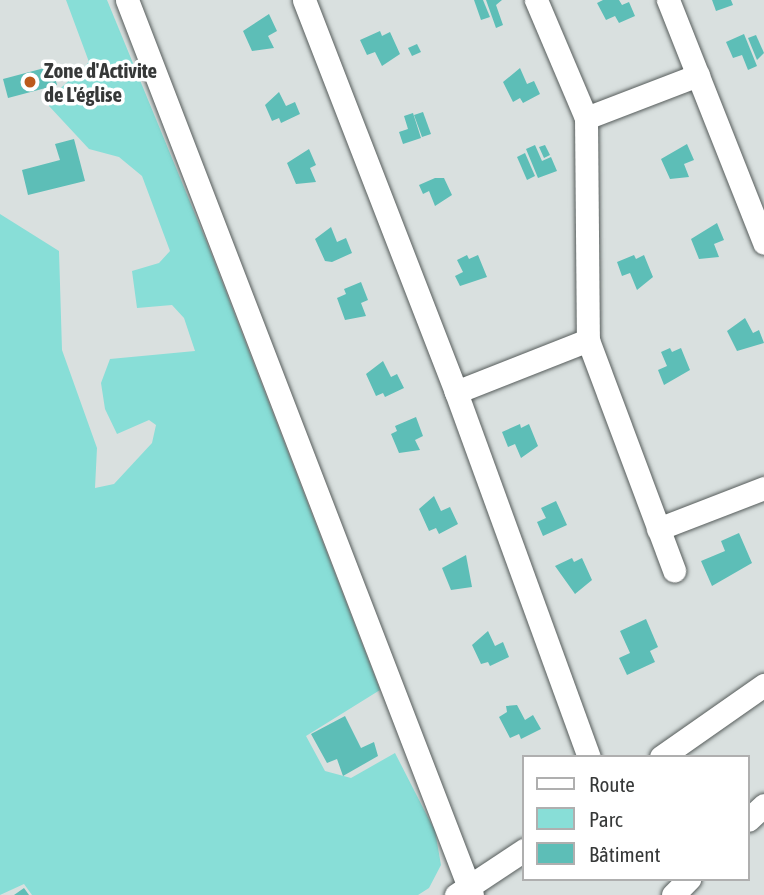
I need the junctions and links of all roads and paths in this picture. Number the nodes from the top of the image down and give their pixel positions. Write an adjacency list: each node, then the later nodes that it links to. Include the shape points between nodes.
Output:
1 (127, 0): 20 (street)
2 (304, 0): 9 (street)
3 (536, 0): 6 (street)
4 (668, 0): 5 (street)
5 (698, 75): 6 (street); 7 (street)
6 (586, 118): 8 (street)
7 (764, 243)
8 (588, 340): 9 (street); 11 (street)
9 (456, 392): 14 (street)
10 (764, 488): 11 (street)
11 (658, 529): 12 (street)
12 (674, 570)
13 (764, 685): 15 (street)
14 (588, 755)
15 (664, 755)
16 (764, 804): 17 (street)
17 (750, 818)
18 (522, 851): 20 (street)
19 (687, 881): 21 (street)
20 (465, 892)
21 (673, 895)

